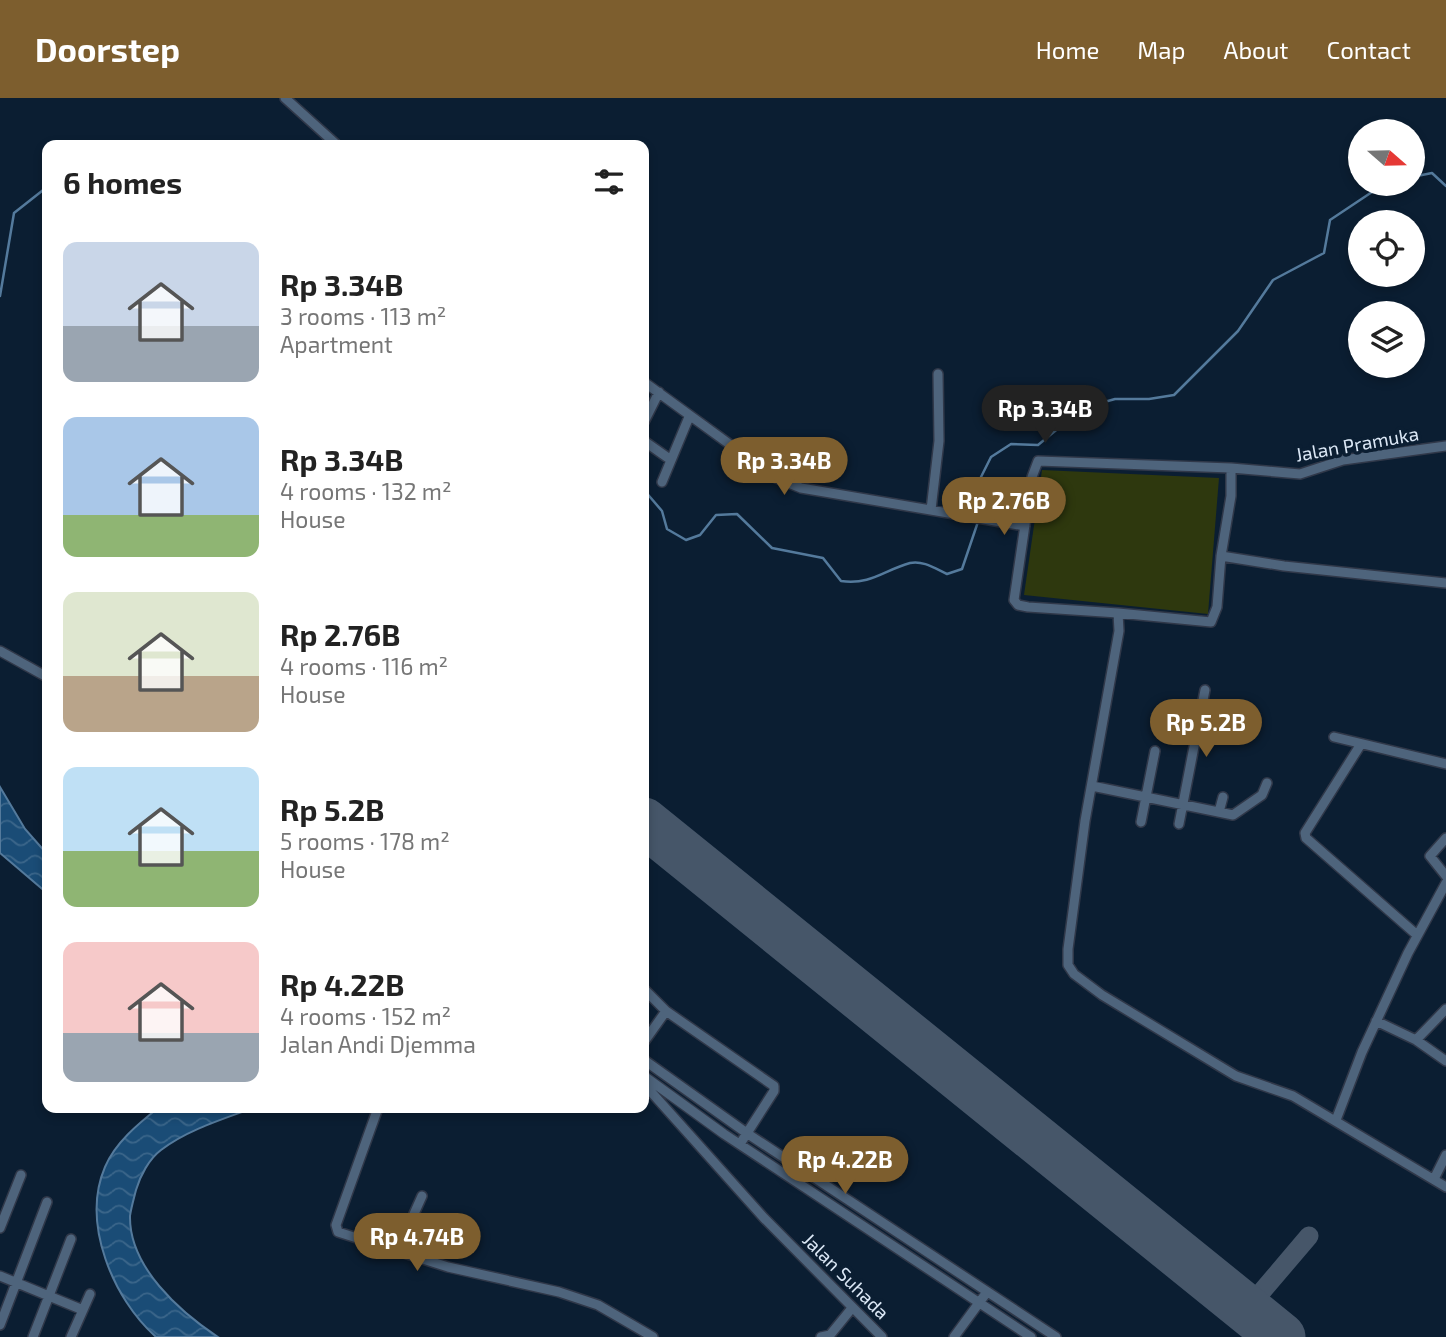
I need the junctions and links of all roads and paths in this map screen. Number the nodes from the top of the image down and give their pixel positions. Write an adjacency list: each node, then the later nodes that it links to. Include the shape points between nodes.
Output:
1 (285, 98): 2 (street)
2 (331, 140)
3 (938, 374): 13 (street, via 939,441)
4 (649, 385): 5 (street)
5 (659, 392): 6 (street); 7 (street)
6 (649, 412)
7 (690, 416): 10 (street); 13 (street, via 776,478 802,488)
8 (649, 445): 10 (street)
9 (1446, 446): 11 (street, Jalan Pramuka, via 1343,460 1300,474)
10 (671, 460): 12 (street)
11 (1231, 468): 14 (street, Jalan Pramuka, via 1038,461); 15 (street)
12 (662, 482)
13 (931, 510): 14 (street)
14 (1025, 526): 17 (street, via 1014,600 1018,605)
15 (1221, 556): 16 (street); 17 (street, via 1217,607 1211,621)
16 (1446, 583)
17 (1118, 613): 26 (street)
18 (0, 651): 19 (street)
19 (42, 674)
20 (1205, 690): 29 (street)
21 (1334, 737): 22 (street)
22 (1361, 744): 24 (street); 36 (street, via 1306,838)
23 (1155, 751): 27 (street)
24 (1446, 765)
25 (1267, 782): 30 (street, via 1262,795 1238,814)
26 (1092, 786): 27 (street); 48 (street, via 1068,949 1073,974 1237,1076 1293,1096)
27 (1145, 797): 29 (street); 31 (street)
28 (1223, 797): 30 (street)
29 (1182, 805): 30 (street); 32 (street)
30 (1219, 812)
31 (1141, 822)
32 (1179, 824)
33 (1446, 838): 34 (street, via 1430,856)
34 (1446, 876)
35 (1446, 883): 36 (street)
36 (1417, 935): 40 (street)
37 (649, 994): 39 (street)
38 (1446, 1009): 42 (street)
39 (666, 1011): 41 (street); 49 (street, via 774,1086)
40 (1376, 1021): 42 (street); 48 (street)
41 (649, 1035)
42 (1416, 1040): 43 (street)
43 (1446, 1061)
44 (649, 1064): 49 (street)
45 (649, 1080): 50 (street)
46 (649, 1090): 68 (street, Jalan Suhada)
47 (376, 1113): 61 (street, via 336,1230)
48 (1336, 1120): 53 (street)
49 (748, 1134): 50 (street); 55 (street)
50 (740, 1144): 58 (street)
51 (1446, 1155): 53 (street)
52 (21, 1175): 59 (street)
53 (1434, 1179): 54 (street)
54 (1446, 1187)
55 (835, 1192): 58 (street); 64 (street)
56 (422, 1196): 61 (street)
57 (47, 1202): 63 (street)
58 (828, 1202): 67 (street)
59 (0, 1228)
60 (71, 1240): 66 (street)
61 (397, 1252): 73 (street, via 559,1292 598,1305)
62 (0, 1276): 63 (street)
63 (16, 1282): 66 (street); 70 (street)
64 (987, 1292): 67 (street); 78 (street)
65 (90, 1294): 69 (street)
66 (49, 1296): 69 (street); 71 (street)
67 (980, 1303): 76 (street); 77 (street)
68 (852, 1308): 74 (street, via 830,1335); 75 (street, Jalan Suhada)
69 (83, 1310): 72 (street)
70 (0, 1325)
71 (33, 1337)
72 (71, 1337)
73 (653, 1337)
74 (821, 1337)
75 (882, 1337)
76 (954, 1337)
77 (1031, 1337)
78 (1056, 1337)

